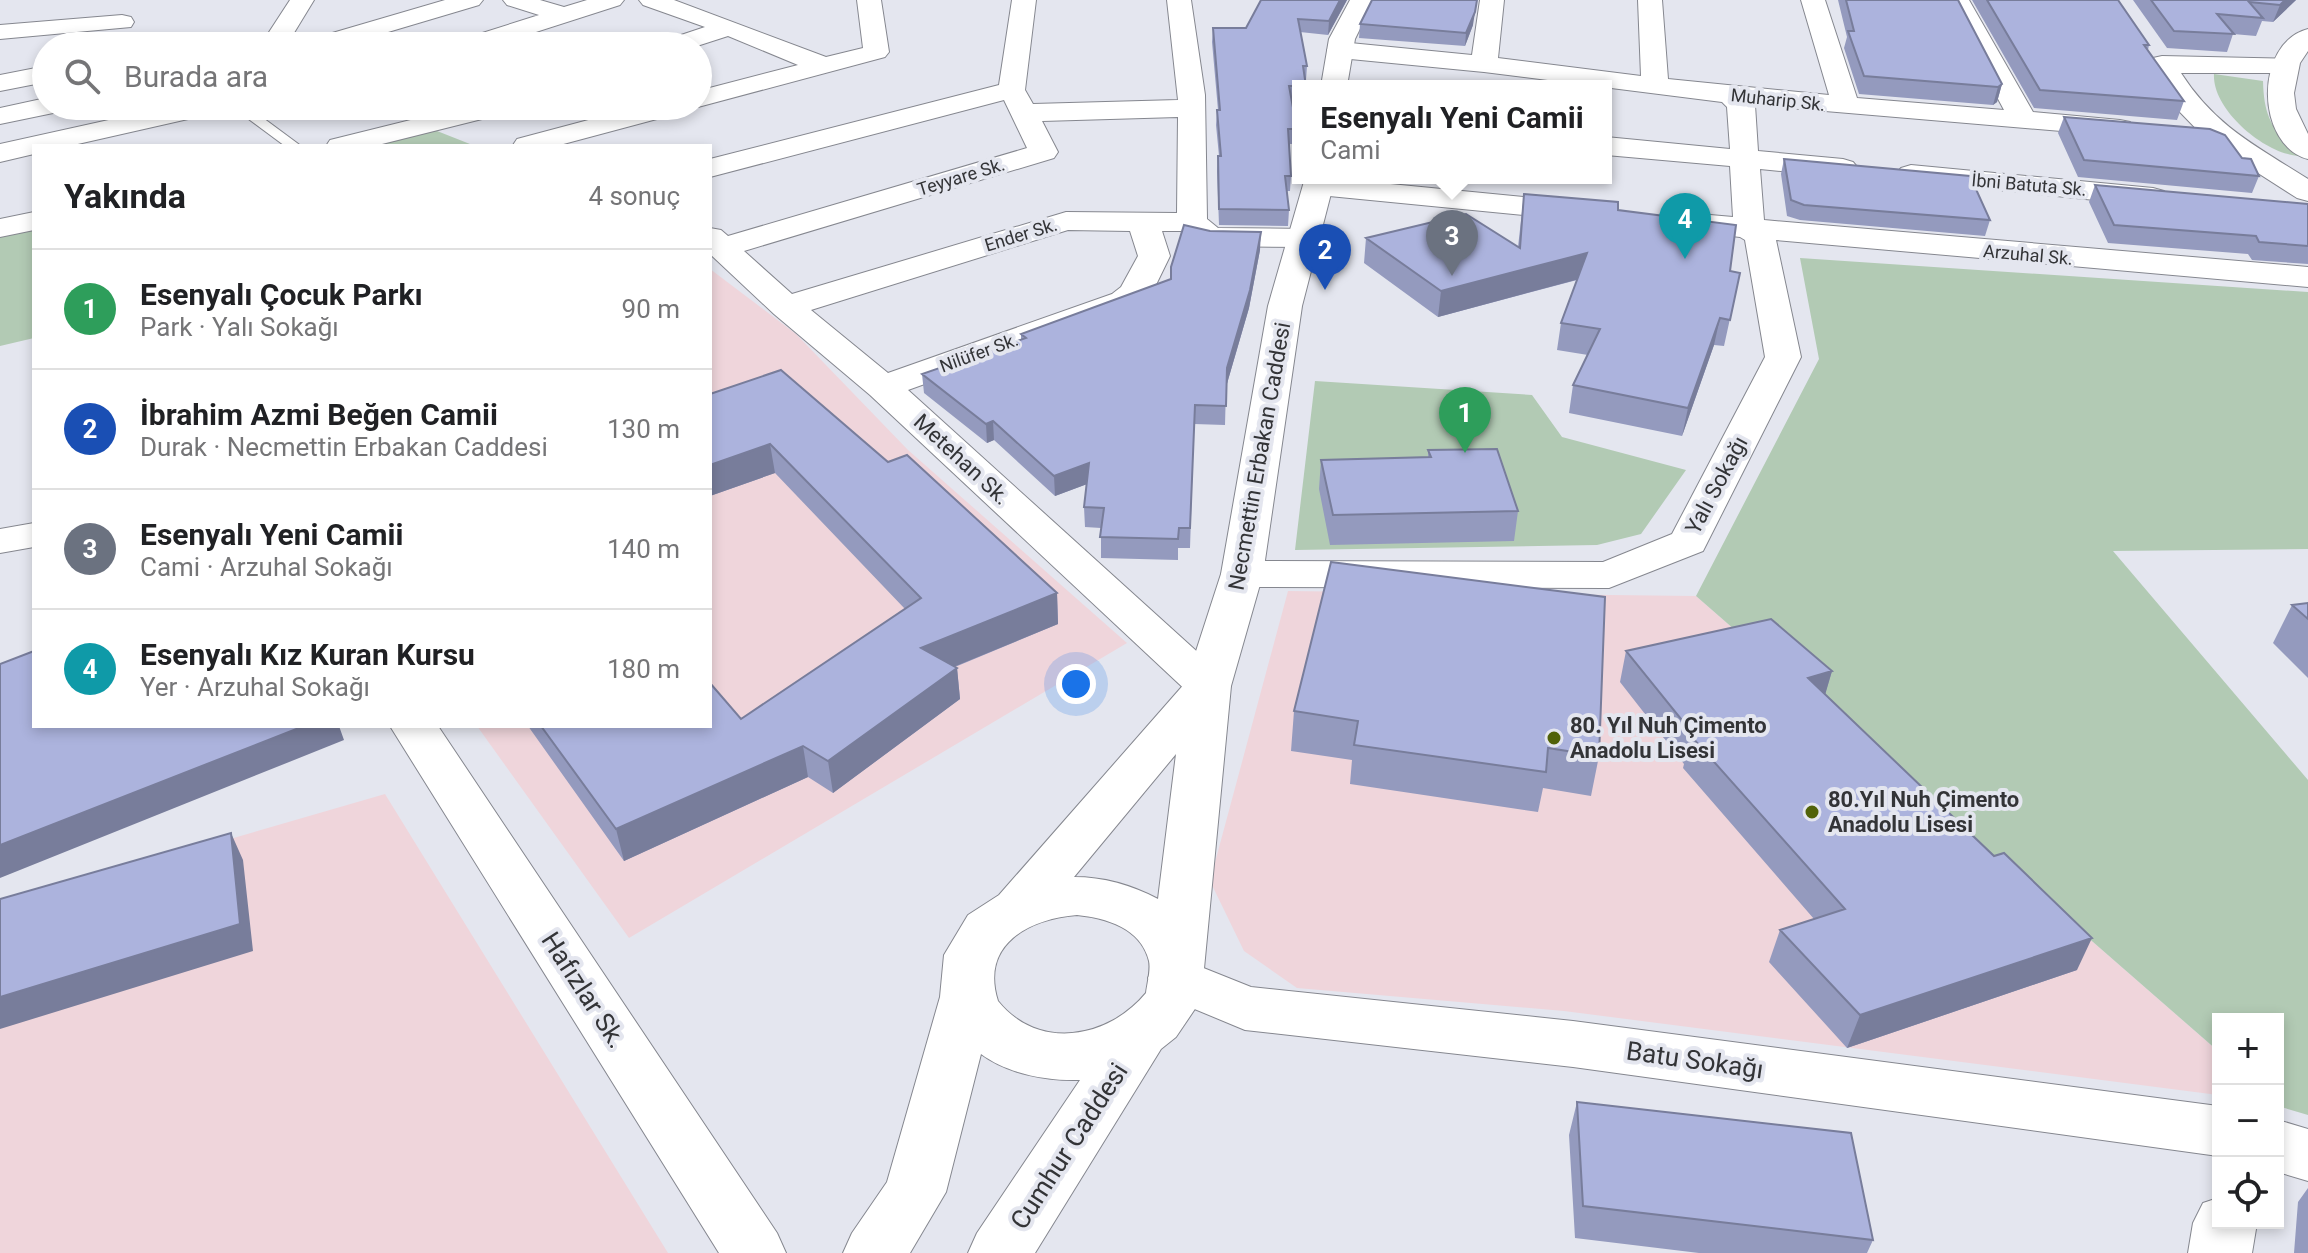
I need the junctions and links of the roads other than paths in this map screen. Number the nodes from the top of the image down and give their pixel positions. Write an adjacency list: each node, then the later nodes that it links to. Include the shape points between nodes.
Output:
1 (144, 0): 16 (street)
2 (302, 0): 20 (street)
3 (471, 0): 21 (street)
4 (515, 0): 15 (street)
5 (612, 0): 15 (street)
6 (651, 0): 17 (street)
7 (869, 0): 27 (street, via 876,52)
8 (1024, 0): 34 (street)
9 (1179, 0): 36 (street)
10 (1362, 0): 25 (street)
11 (1492, 0): 26 (street)
12 (1650, 0): 31 (street)
13 (1813, 0): 35 (street)
14 (1957, 0): 42 (street)
15 (564, 15): 22 (street)
16 (122, 22): 18 (street); 19 (street)
17 (729, 27): 23 (street); 27 (street)
18 (0, 32)
19 (129, 32)
20 (282, 32)
21 (365, 32)
22 (510, 32)
23 (712, 33)
24 (2300, 43): 46 (street, via 2214,67 2154,53 2186,102); 52 (street, via 2280,84 2280,107 2289,130)
25 (1340, 50): 26 (street, Muharip Sk.); 29 (street)
26 (1484, 64): 31 (street, Muharip Sk.)
27 (824, 66): 32 (street)
28 (32, 77): 30 (street)
29 (1335, 80)
30 (0, 83)
31 (1655, 84): 33 (street, Muharip Sk.)
32 (712, 95)
33 (1730, 95): 35 (street, Muharip Sk.); 54 (street, Yalı Sokağı, via 1741,104)
34 (1018, 102): 36 (street); 55 (street); 70 (street, Teyyare Sk., via 1044,152)
35 (1846, 106): 42 (street, Muharip Sk.)
36 (1192, 108): 66 (street)
37 (32, 109): 38 (street)
38 (0, 116)
39 (140, 120): 47 (street)
40 (258, 120): 48 (lane)
41 (565, 120): 43 (street)
42 (2024, 121): 44 (street, Muharip Sk.)
43 (503, 128): 49 (street)
44 (2143, 129)
45 (2173, 131): 46 (street)
46 (2218, 135): 58 (street)
47 (38, 144)
48 (291, 144)
49 (358, 144)
50 (32, 145): 53 (street)
51 (1612, 147): 54 (street, İbni Batuta Sk.)
52 (2306, 148)
53 (0, 153)
54 (1745, 159): 59 (street, İbni Batuta Sk.); 68 (street, Yalı Sokağı)
55 (712, 168)
56 (1320, 184): 69 (street, Necmettin Erbakan Caddesi)
57 (1338, 184): 62 (street)
58 (2308, 192)
59 (2184, 199)
60 (2277, 207): 61 (street)
61 (2308, 210)
62 (1606, 214)
63 (1653, 218): 68 (street, Arzuhal Sk.)
64 (32, 221): 67 (street)
65 (1143, 221): 66 (street, Ender Sk.); 72 (street, Ender Sk., via 1066,221); 73 (street, Nilüfer Sk., via 1154,256 1135,293 1124,301)
66 (1192, 222): 69 (street, Ender Sk., via 1210,237)
67 (0, 228)
68 (1749, 228): 71 (street, Arzuhal Sk.); 74 (street, Yalı Sokağı, via 1760,237 1783,357 1688,542 1609,575)
69 (1306, 238): 74 (street, Necmettin Erbakan Caddesi, via 1285,306)
70 (716, 243): 72 (street, Metehan Sk.)
71 (2308, 277)
72 (786, 307): 73 (street, Metehan Sk.)
73 (883, 387): 75 (street, Metehan Sk.)
74 (1242, 574): 75 (street, Necmettin Erbakan Caddesi)
75 (1208, 686): 77 (street, Necmettin Erbakan Caddesi); 79 (street, Necmettin Erbakan Caddesi)
76 (415, 728): 84 (street, Hafızlar Sk.)
77 (1017, 909): 78 (street, Necmettin Erbakan Caddesi, via 992,925 975,947 966,971); 79 (street, Necmettin Erbakan Caddesi, via 1083,896 1116,902 1144,916 1165,936)
78 (968, 997): 79 (street, via 981,1022 1004,1041 1036,1054 1071,1058 1107,1053); 85 (street, Necmettin Erbakan Caddesi, via 915,1192)
79 (1163, 999): 80 (street, Batu Sokağı, via 1573,1044); 86 (street, Cumhur Caddesi)
80 (2212, 1130)
81 (2284, 1148): 82 (street)
82 (2308, 1155)
83 (2224, 1229): 87 (street)
84 (754, 1253)
85 (875, 1253)
86 (1000, 1253)
87 (2220, 1253)

